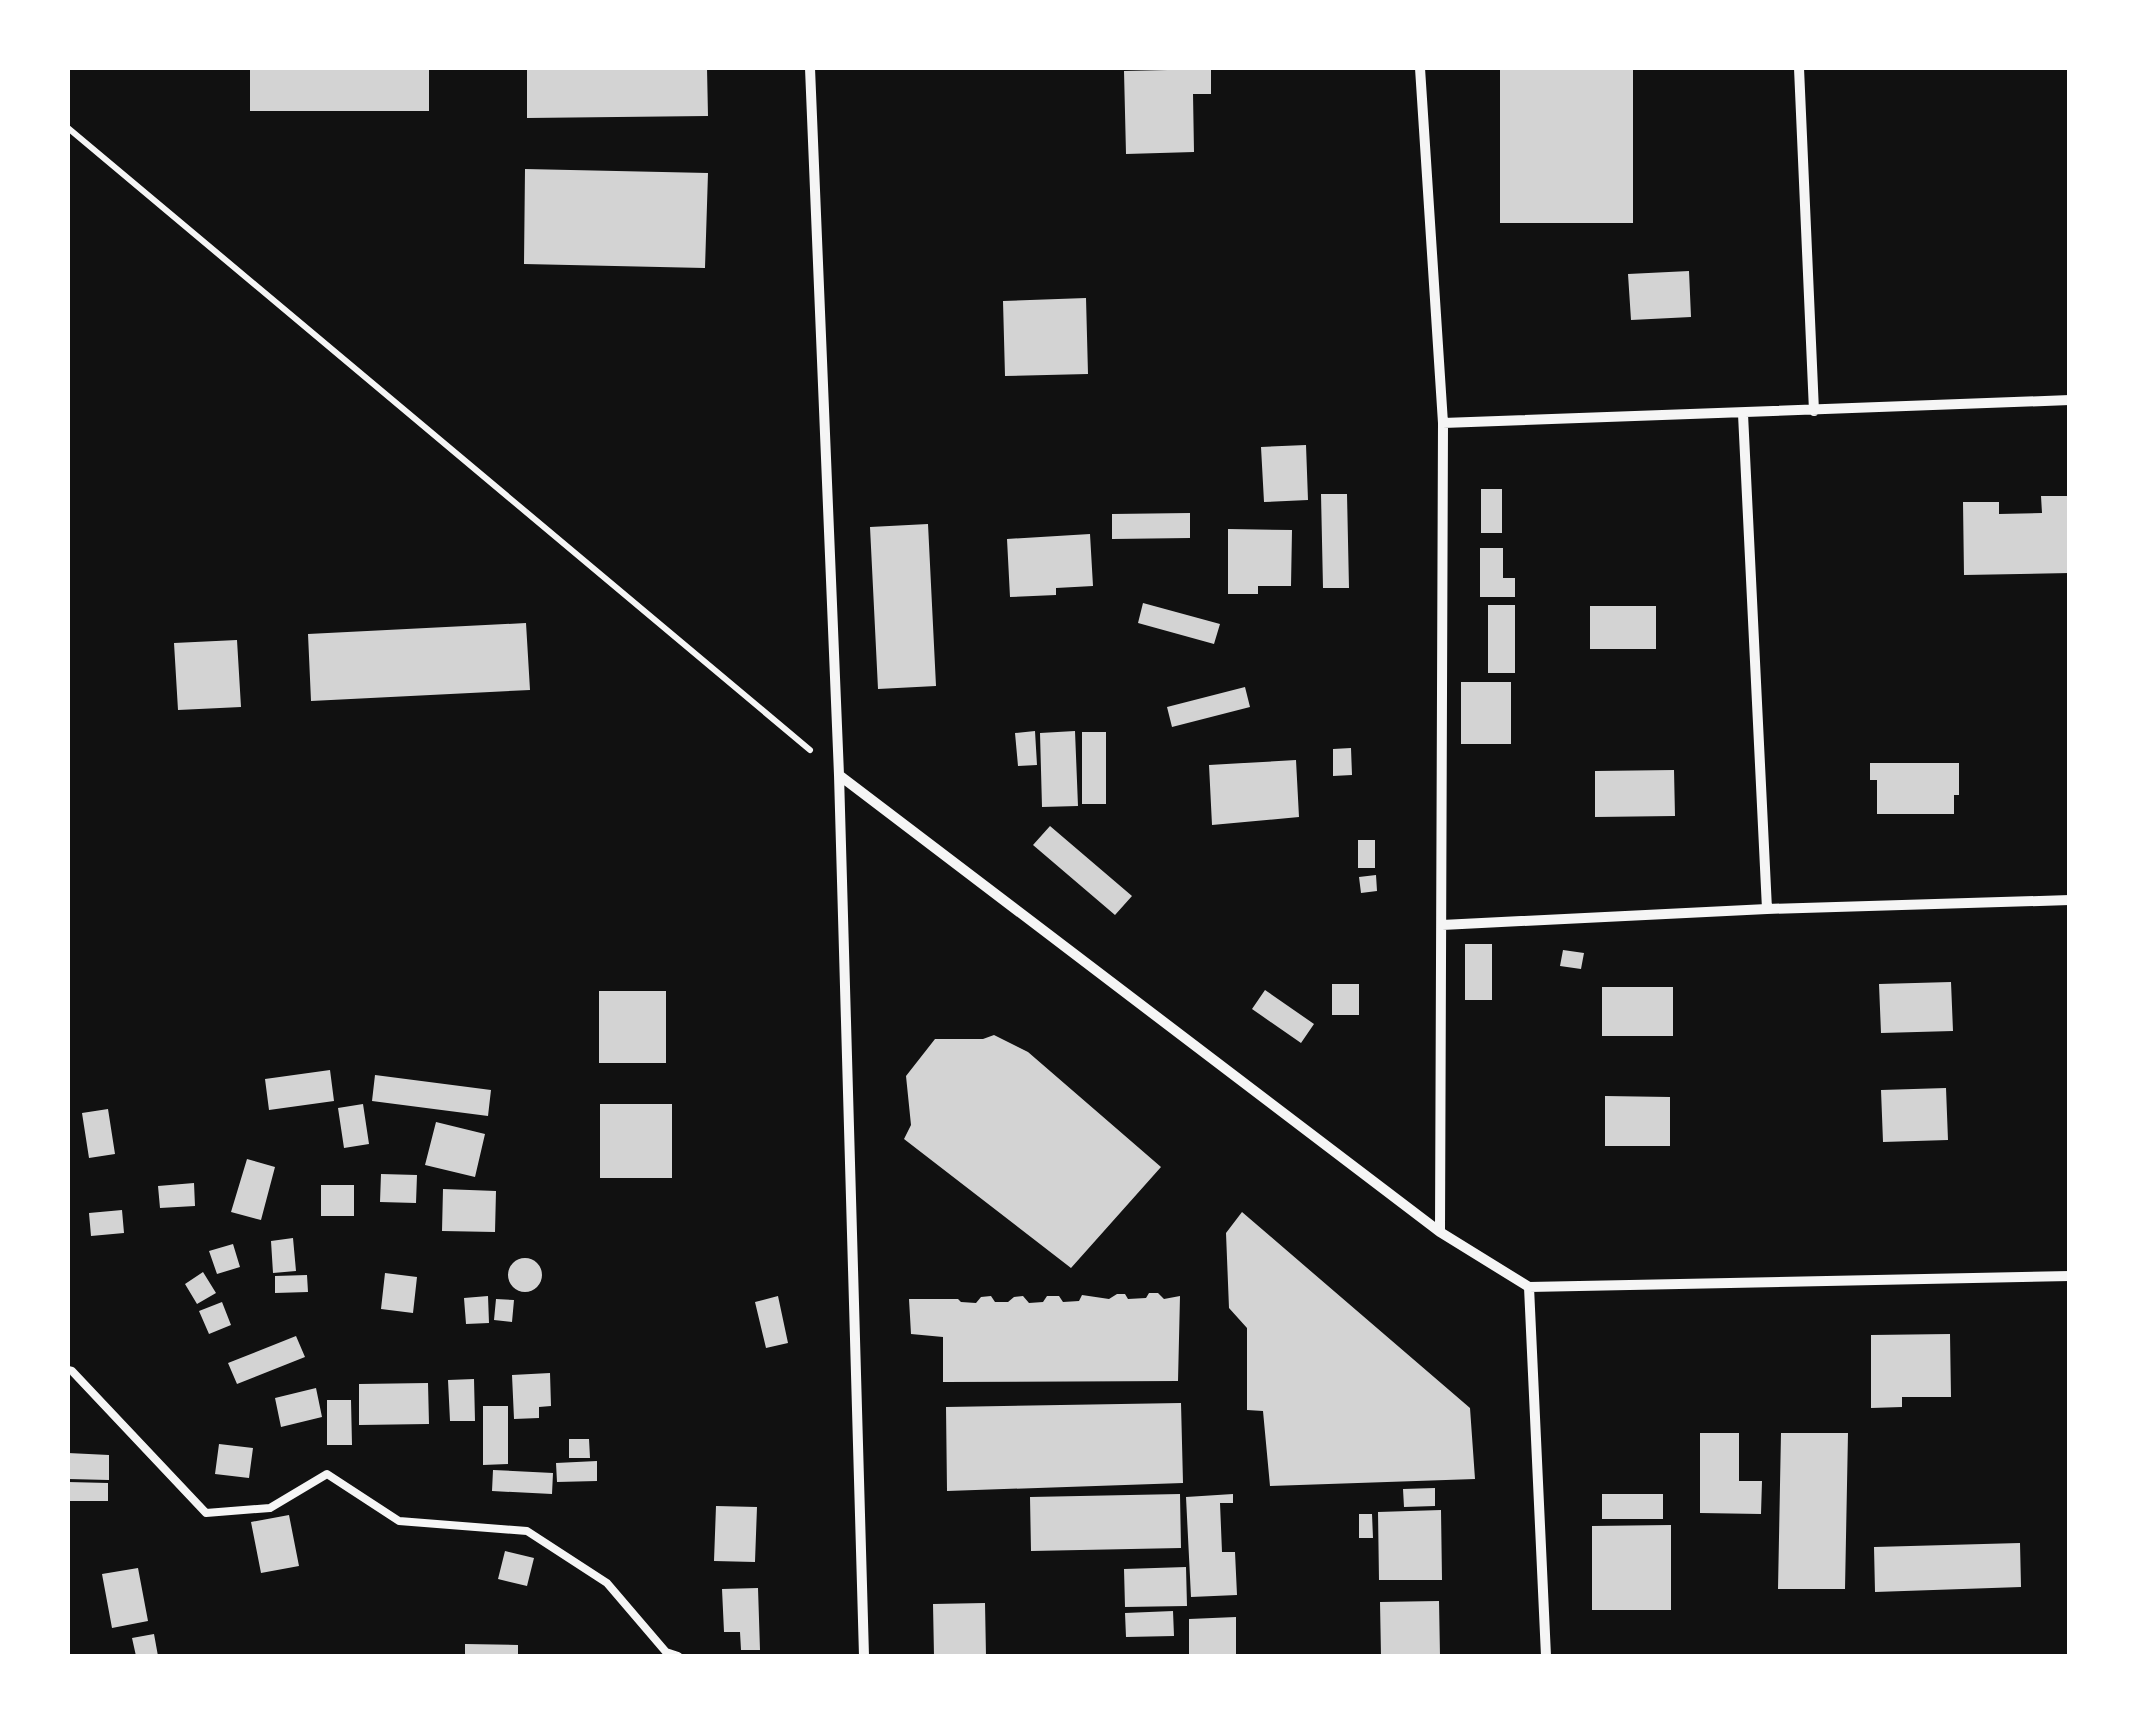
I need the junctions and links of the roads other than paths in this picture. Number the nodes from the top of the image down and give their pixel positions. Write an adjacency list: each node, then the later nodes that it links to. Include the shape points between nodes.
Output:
1 (810, 68): 8 (street)
2 (1420, 68): 7 (street)
3 (1799, 68): 5 (street)
4 (2070, 400): 5 (street)
5 (1814, 411): 6 (street)
6 (1743, 414): 7 (street); 10 (street)
7 (1443, 422): 11 (street)
8 (839, 775): 12 (street); 17 (street)
9 (2070, 900): 10 (street)
10 (1767, 909): 11 (street)
11 (1442, 925): 12 (street)
12 (1440, 1232): 14 (street)
13 (2070, 1276): 14 (street)
14 (1529, 1287): 18 (street)
15 (68, 1370): 16 (lane, via 206,1513 270,1508 328,1474 399,1521 528,1530 607,1583 666,1652)
16 (678, 1656)
17 (864, 1656)
18 (1546, 1656)

